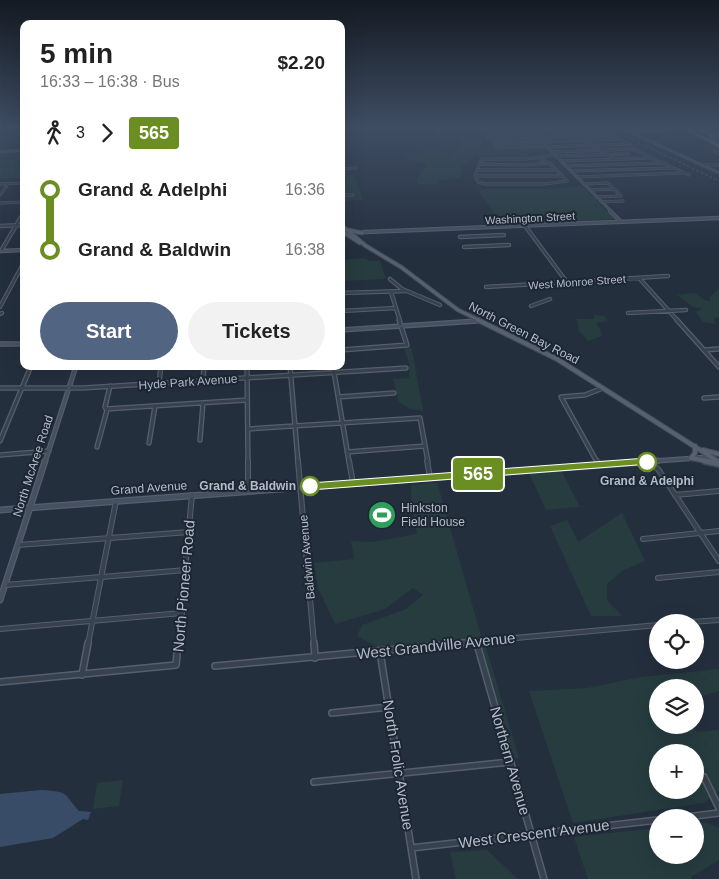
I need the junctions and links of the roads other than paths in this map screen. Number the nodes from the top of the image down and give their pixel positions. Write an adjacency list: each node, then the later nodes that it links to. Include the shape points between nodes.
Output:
1 (356, 168): 5 (street)
2 (568, 168): 9 (street)
3 (674, 168): 6 (street); 11 (street)
4 (707, 168): 10 (street)
5 (345, 169)
6 (629, 169): 9 (street); 12 (street)
7 (478, 170): 8 (street); 14 (street)
8 (556, 170): 15 (street)
9 (571, 171): 16 (street)
10 (719, 172)
11 (684, 173): 12 (street); 13 (street)
12 (637, 175): 16 (street)
13 (689, 175)
14 (475, 176): 15 (street); 15 (street, via 478,182 488,184 544,184 567,181)
15 (562, 176)
16 (577, 177): 20 (street)
17 (20, 183): 19 (street)
18 (0, 184): 19 (street)
19 (8, 184): 23 (street)
20 (584, 184): 21 (street, via 608,183); 22 (street)
21 (614, 189): 22 (street); 26 (street, via 621,196)
22 (590, 190): 26 (street)
23 (0, 195)
24 (345, 195): 25 (street)
25 (353, 195)
26 (596, 197): 29 (street)
27 (623, 201): 29 (street)
28 (20, 202): 30 (street)
29 (602, 202): 33 (street)
30 (0, 203)
31 (20, 218): 34 (street)
32 (719, 218): 33 (street, Washington Street)
33 (621, 222): 37 (street, Washington Street)
34 (16, 225): 35 (street); 36 (street); 50 (street)
35 (20, 225)
36 (0, 226)
37 (526, 226): 41 (street, Washington Street); 55 (street)
38 (345, 232): 41 (main road)
39 (345, 233): 42 (main road)
40 (345, 233): 42 (main road)
41 (362, 233): 42 (street, Washington Street); 44 (main road)
42 (350, 235): 44 (main road, North Green Bay Road); 47 (main road)
43 (504, 235): 45 (street)
44 (355, 236): 47 (main road, North Green Bay Road)
45 (460, 237)
46 (509, 245): 48 (street)
47 (366, 246): 69 (main road, North Green Bay Road)
48 (464, 247)
49 (20, 250): 50 (main road)
50 (1, 251)
51 (20, 269): 61 (street)
52 (668, 276): 53 (street, West Monroe Street)
53 (638, 278): 55 (street, West Monroe Street); 67 (street)
54 (390, 279): 57 (street)
55 (566, 281): 56 (street, West Monroe Street)
56 (486, 287)
57 (406, 291): 58 (street); 62 (street)
58 (391, 292): 59 (street); 64 (street)
59 (345, 293)
60 (550, 299): 63 (street)
61 (0, 305)
62 (440, 306)
63 (531, 306)
64 (396, 308): 66 (street); 70 (street)
65 (686, 310): 67 (street)
66 (345, 311)
67 (668, 311): 68 (street); 76 (street)
68 (630, 313)
69 (478, 321): 70 (street); 94 (main road, North Green Bay Road, via 552,356)
70 (402, 326): 71 (street); 75 (street, via 407,344 401,347)
71 (345, 330)
72 (0, 344): 73 (street)
73 (20, 344)
74 (719, 348): 76 (street)
75 (345, 350)
76 (703, 350): 78 (street)
77 (406, 368): 86 (street, Hyde Park Avenue)
78 (719, 368)
79 (29, 370): 93 (street)
80 (75, 370): 95 (street, North McAree Road)
81 (161, 370): 90 (street)
82 (204, 370): 89 (street)
83 (247, 370): 88 (street)
84 (290, 370): 87 (street, Baldwin Avenue)
85 (334, 370): 86 (street)
86 (334, 373): 87 (street, Hyde Park Avenue); 97 (street)
87 (291, 375): 88 (street, Hyde Park Avenue); 105 (street, Baldwin Avenue)
88 (247, 378): 89 (street, Hyde Park Avenue); 100 (street)
89 (204, 381): 90 (street, Hyde Park Avenue)
90 (159, 383): 91 (street, Hyde Park Avenue)
91 (110, 386): 95 (street, Hyde Park Avenue); 103 (street)
92 (0, 388): 93 (street, Hyde Park Avenue)
93 (22, 388): 95 (street, Hyde Park Avenue); 108 (street)
94 (603, 388): 112 (main road, North Green Bay Road); 122 (street, via 585,395 561,397)
95 (68, 389): 113 (street, North McAree Road)
96 (394, 393): 97 (street)
97 (338, 396): 104 (street)
98 (719, 397): 99 (street)
99 (704, 398)
100 (247, 400): 101 (street); 106 (street)
101 (203, 403): 102 (street); 107 (street)
102 (155, 406): 103 (street); 109 (street)
103 (106, 409): 111 (street)
104 (342, 423): 105 (street); 110 (street, via 420,418); 114 (street)
105 (296, 426): 106 (street); 126 (street, Baldwin Avenue)
106 (248, 429): 127 (street)
107 (200, 440)
108 (0, 441)
109 (149, 443)
110 (425, 446): 114 (street); 124 (street)
111 (97, 447)
112 (697, 448): 116 (main road); 117 (main road, North Green Bay Road); 118 (main road)
113 (49, 451): 115 (street); 132 (street, North McAree Road)
114 (347, 452): 125 (street)
115 (0, 455)
116 (719, 455): 117 (main road, Grand Avenue)
117 (712, 457): 118 (street, Grand Avenue); 121 (main road, North Green Bay Road)
118 (691, 458): 119 (street, Grand Avenue); 121 (main road)
119 (660, 460): 120 (street, Grand Avenue); 123 (street)
120 (647, 462): 122 (street, Grand Avenue); 123 (street)
121 (719, 463)
122 (599, 465): 124 (street, Grand Avenue)
123 (658, 469): 130 (street)
124 (430, 477): 125 (street, Grand Avenue)
125 (353, 483): 126 (street, Grand Avenue)
126 (301, 487): 127 (street, Grand Avenue); 155 (street, Baldwin Avenue)
127 (248, 491): 129 (street, Grand Avenue)
128 (719, 491): 130 (street)
129 (192, 495): 131 (street, Grand Avenue); 135 (street, North Pioneer Road)
130 (675, 495): 136 (street)
131 (116, 501): 132 (street, Grand Avenue); 137 (street)
132 (30, 507): 133 (street, Grand Avenue); 139 (street, North McAree Road)
133 (0, 510)
134 (719, 531): 136 (street)
135 (189, 532): 137 (street); 141 (street, North Pioneer Road)
136 (700, 533): 138 (street); 140 (street)
137 (109, 538): 139 (street); 143 (street)
138 (643, 539)
139 (18, 545): 145 (street, North McAree Road)
140 (719, 561)
141 (186, 570): 143 (street); 147 (street, North Pioneer Road)
142 (719, 572): 144 (street)
143 (102, 577): 145 (street); 149 (street)
144 (658, 578)
145 (5, 584): 146 (street, North McAree Road)
146 (0, 600)
147 (182, 613): 149 (street); 157 (street, North Pioneer Road, via 178,662 173,666)
148 (719, 620): 150 (street)
149 (93, 621): 152 (street); 157 (street)
150 (704, 621)
151 (649, 627): 153 (street, West Grandville Avenue)
152 (0, 629)
153 (477, 644): 154 (street, West Grandville Avenue); 161 (street, Northern Avenue)
154 (380, 652): 155 (street, West Grandville Avenue); 159 (street, North Frolic Avenue)
155 (315, 658): 156 (street, West Grandville Avenue)
156 (215, 666)
157 (82, 675): 158 (street)
158 (0, 682)
159 (389, 707): 160 (street); 162 (street, North Frolic Avenue)
160 (332, 713)
161 (510, 762): 162 (street); 169 (street, Northern Avenue)
162 (399, 774): 164 (street); 170 (street, North Frolic Avenue)
163 (704, 777): 165 (street)
164 (314, 782)
165 (719, 808)
166 (719, 813): 167 (street)
167 (704, 815)
168 (649, 821): 169 (street, West Crescent Avenue)
169 (531, 834): 170 (street, West Crescent Avenue); 172 (street, Northern Avenue)
170 (411, 848): 171 (street, North Frolic Avenue)
171 (416, 879)
172 (544, 879)

